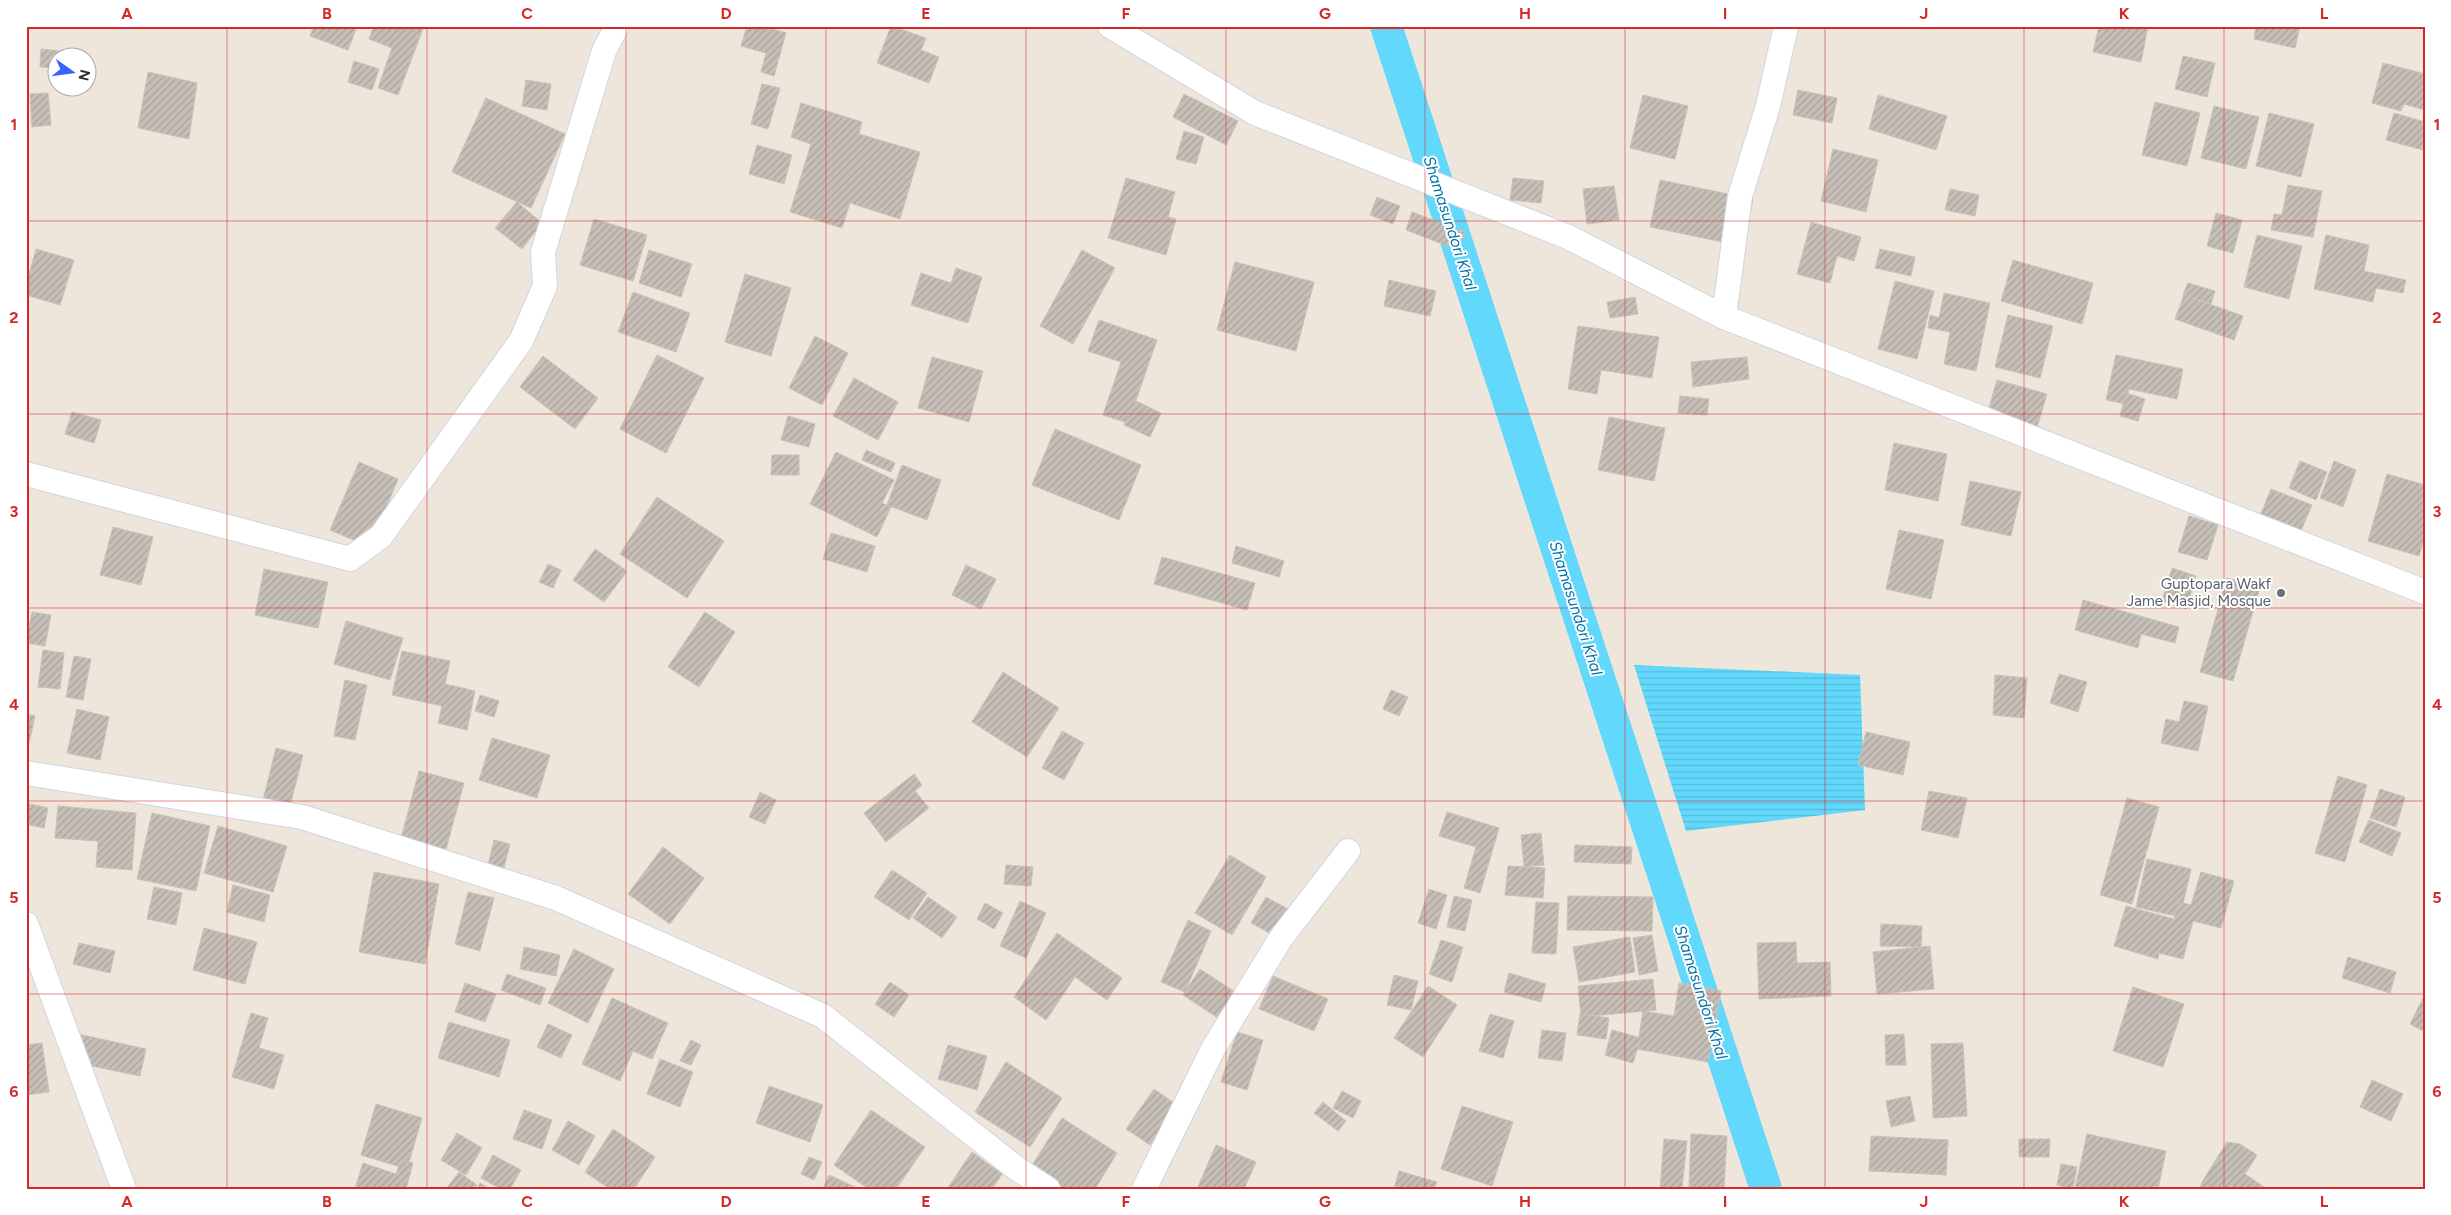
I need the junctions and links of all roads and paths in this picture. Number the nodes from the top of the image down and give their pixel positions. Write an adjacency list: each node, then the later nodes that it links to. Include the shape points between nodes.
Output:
1 (617, 26): 5 (street, via 604,51 543,252 545,286 521,341 381,536 350,558)
2 (1110, 26): 4 (street, via 1255,113 1568,237)
3 (1786, 26): 4 (street, via 1768,106 1740,196)
4 (1724, 317): 6 (street)
5 (26, 474)
6 (2425, 592)
7 (26, 773): 11 (street, via 302,817 556,898 823,1016 1016,1168)
8 (1348, 851): 12 (street, via 1281,938 1213,1049)
9 (26, 924): 10 (street)
10 (124, 1189)
11 (1048, 1189)
12 (1144, 1189)

